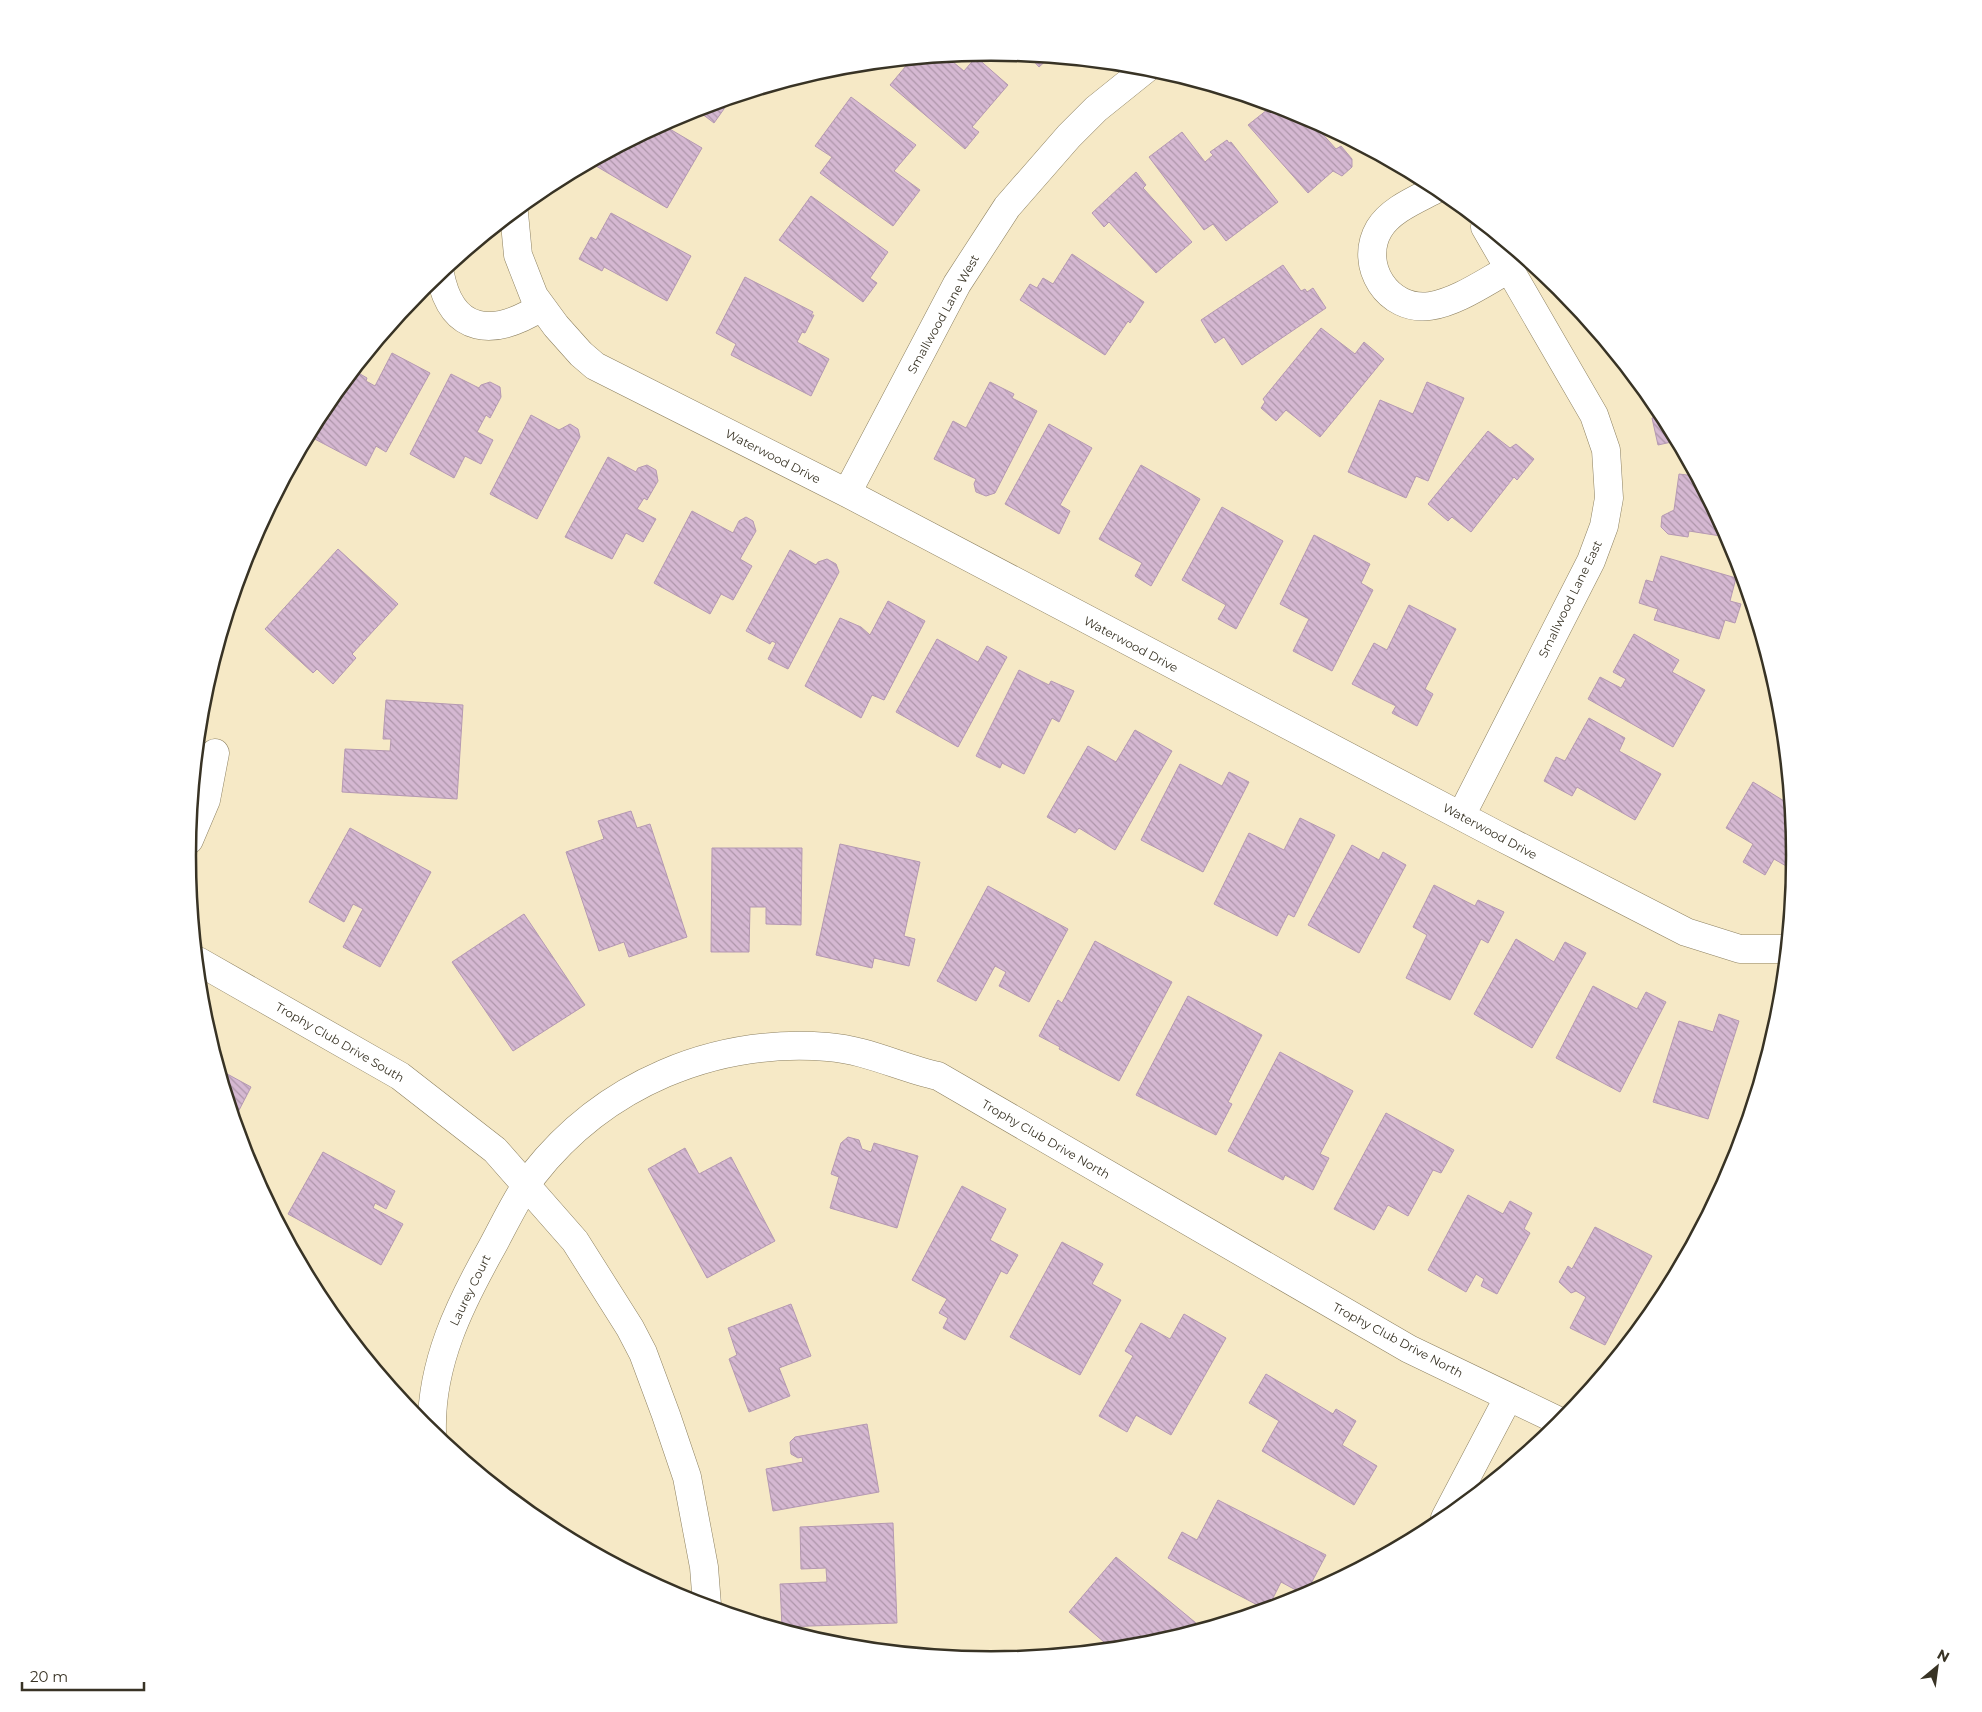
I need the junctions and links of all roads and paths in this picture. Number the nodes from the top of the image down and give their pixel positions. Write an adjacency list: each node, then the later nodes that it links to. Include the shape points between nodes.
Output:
1 (1138, 76): 8 (street, Smallwood Lane West, via 1096,109 1069,136 1007,207 957,284)
2 (1430, 193): 5 (street, via 1390,216 1378,230 1372,258 1380,284 1393,298 1427,307 1445,303)
3 (512, 221): 7 (street, Waterwood Drive, via 514,239)
4 (1492, 239): 5 (street, Smallwood Lane East)
5 (1509, 269): 10 (street, Smallwood Lane East, via 1594,415 1606,450 1609,498 1604,526 1591,561)
6 (442, 282): 7 (street, via 452,309 485,328 521,320)
7 (541, 307): 8 (street, Waterwood Drive, via 581,354 596,366)
8 (847, 494): 10 (street, Waterwood Drive)
9 (215, 753): 11 (street, via 206,800)
10 (1461, 816): 12 (street, Waterwood Drive, via 1686,932 1740,948)
11 (197, 820)
12 (1780, 949)
13 (204, 964): 14 (street, Trophy Club Drive South, via 400,1076 495,1150)
14 (526, 1185): 15 (street, Trophy Club Drive North, via 558,1147 593,1114 624,1093 674,1068 746,1049 783,1045 830,1047 876,1056 938,1076 1409,1349); 17 (street, Laurey Court, via 457,1312 440,1365); 19 (street, Trophy Club Drive South, via 575,1241 642,1353 687,1477)
15 (1508, 1398): 16 (street, Trophy Club Drive North); 18 (street)
16 (1553, 1418)
17 (433, 1421)
18 (1453, 1503)
19 (706, 1598)

